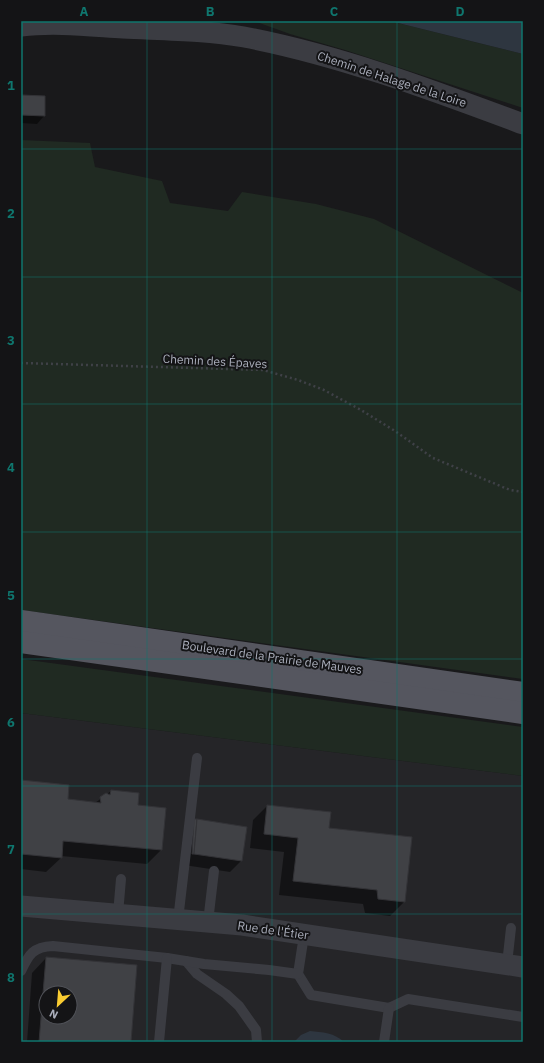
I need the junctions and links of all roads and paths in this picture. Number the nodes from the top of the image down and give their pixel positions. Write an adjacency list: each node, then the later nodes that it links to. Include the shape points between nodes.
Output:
1 (21, 26): 2 (street, Chemin de Halage de la Loire, via 100,26 192,31 242,37 352,64)
2 (523, 124)
3 (21, 363): 4 (path, Chemin des Épaves, via 263,370 324,390 361,410 433,458 510,490)
4 (523, 492)
5 (21, 622): 8 (main road, Boulevard de la Prairie de Mauves)
6 (21, 642): 9 (main road, Boulevard de la Prairie de Mauves)
7 (21, 652): 9 (main road, via 313,691 371,696)
8 (523, 693)
9 (401, 695): 10 (main road, Boulevard de la Prairie de Mauves)
10 (523, 713)
11 (197, 758): 16 (lane)
12 (214, 871): 17 (lane)
13 (121, 879): 15 (lane)
14 (21, 906): 15 (street, Rue de l'Étier)
15 (118, 914): 16 (street, Rue de l'Étier)
16 (178, 920): 17 (street, Rue de l'Étier)
17 (208, 922): 19 (street, Rue de l'Étier)
18 (511, 928): 22 (lane)
19 (304, 935): 22 (street, Rue de l'Étier); 24 (lane)
20 (167, 958): 21 (lane); 23 (lane, via 53,946 35,950 27,958); 27 (lane)
21 (186, 961): 24 (lane); 28 (lane, via 197,974 239,1006 256,1030)
22 (515, 965)
23 (21, 971)
24 (298, 974): 25 (lane, via 311,995)
25 (389, 1008): 26 (lane, via 408,999); 29 (lane)
26 (523, 1017)
27 (160, 1042)
28 (257, 1042)
29 (384, 1042)

